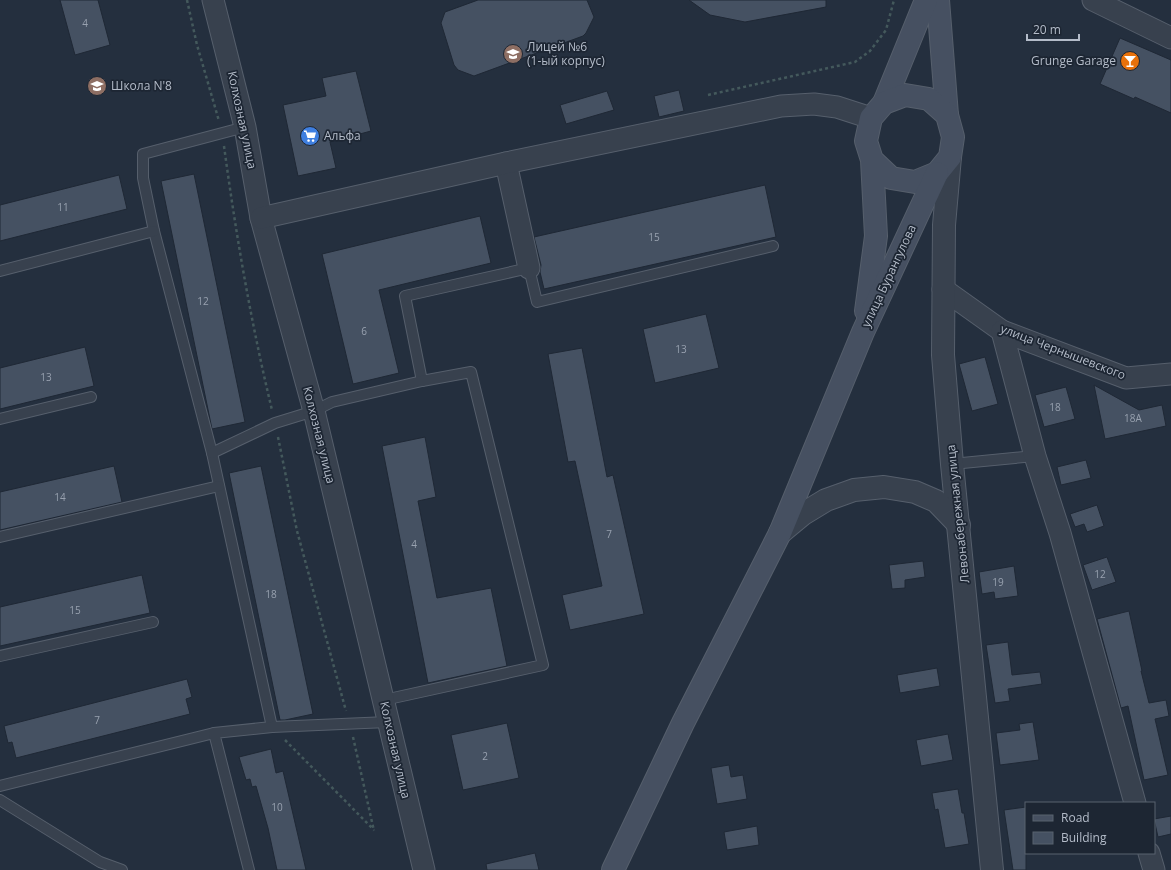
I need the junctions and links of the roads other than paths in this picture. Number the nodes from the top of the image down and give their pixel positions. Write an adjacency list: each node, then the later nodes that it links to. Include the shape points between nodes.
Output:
1 (213, 0): 8 (street, Колхозная улица)
2 (926, 0): 6 (main road, улица Бурангулова)
3 (938, 0): 7 (main road, улица Бурангулова)
4 (1093, 0): 5 (street)
5 (1171, 38)
6 (878, 111): 7 (main road, via 906,95 929,99); 9 (main road, улица Бурангулова, via 866,141); 10 (street, via 814,104 781,106)
7 (947, 115): 11 (main road, улица Бурангулова, via 953,137)
8 (246, 127): 12 (street, Колхозная улица); 13 (lane, via 143,154 143,178)
9 (872, 160): 11 (main road, улица Бурангулова, via 891,178 915,182); 19 (main road, улица Бурангулова, via 876,236)
10 (506, 163): 12 (street); 15 (street)
11 (943, 165): 17 (street, Левонабережная улица); 19 (main road, улица Бурангулова)
12 (261, 218): 23 (street, Колхозная улица)
13 (154, 231): 16 (lane); 25 (lane)
14 (773, 246): 15 (lane, via 537,302)
15 (529, 268): 21 (lane, via 405,296)
16 (0, 270)
17 (943, 289): 18 (street, улица Чернышевского); 27 (street, Левонабережная улица, via 943,355)
18 (1002, 331): 20 (street, улица Чернышевского, via 1126,378); 26 (street)
19 (863, 332): 30 (main road)
20 (1171, 374)
21 (422, 381): 23 (lane, via 332,402); 34 (lane, via 470,372 543,665)
22 (91, 397): 24 (lane)
23 (314, 411): 25 (lane, via 276,423); 34 (street, Колхозная улица)
24 (0, 418)
25 (212, 453): 28 (lane)
26 (1036, 456): 27 (lane); 40 (street)
27 (952, 464): 29 (street, Левонабережная улица)
28 (219, 486): 31 (lane); 36 (lane)
29 (959, 525): 30 (street, via 936,501 915,492 884,487 854,490 826,500 802,514); 46 (street, Левонабережная улица)
30 (780, 533): 45 (main road, via 683,722)
31 (0, 537)
32 (153, 622): 33 (lane)
33 (0, 656)
34 (384, 700): 35 (street, Колхозная улица)
35 (388, 722): 36 (lane); 44 (street, Колхозная улица)
36 (272, 726): 37 (lane)
37 (214, 733): 38 (lane); 43 (lane)
38 (0, 786)
39 (0, 800): 42 (lane, via 100,862)
40 (1135, 802)
41 (1149, 854): 47 (street)
42 (122, 870)
43 (249, 870)
44 (424, 870)
45 (613, 870)
46 (992, 870)
47 (1154, 870)

